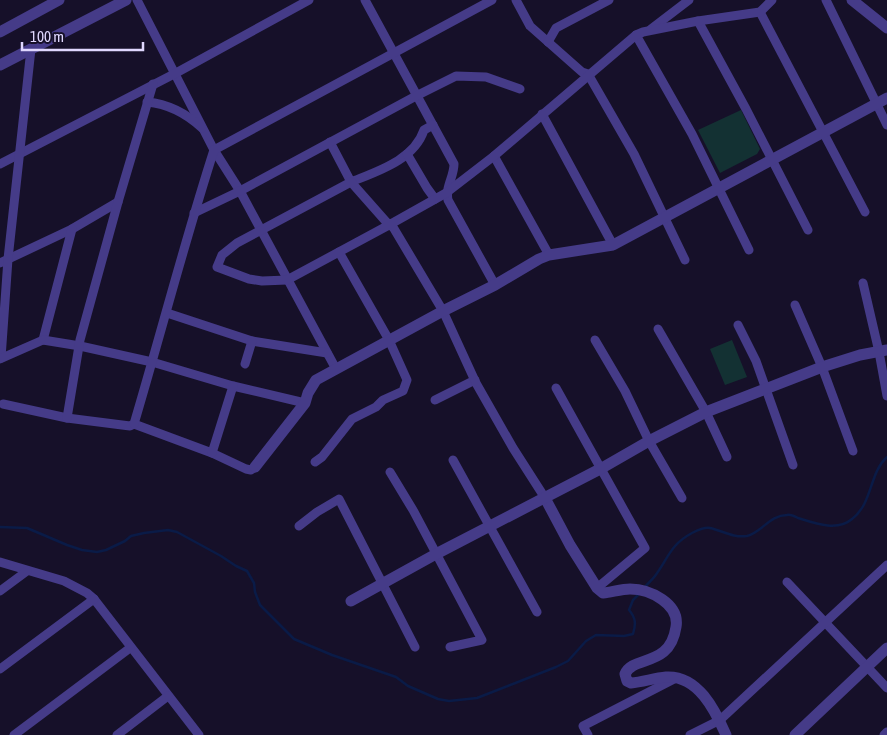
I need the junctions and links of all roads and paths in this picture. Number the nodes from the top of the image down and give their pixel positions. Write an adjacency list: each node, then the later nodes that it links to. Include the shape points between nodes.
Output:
1 (126, 0): 20 (street)
2 (137, 0): 23 (street)
3 (309, 0): 23 (street)
4 (365, 0): 21 (street)
5 (492, 0): 21 (street)
6 (516, 0): 19 (street, via 530,26)
7 (609, 0): 19 (street, via 556,28)
8 (689, 0): 16 (street)
9 (772, 0): 13 (street)
10 (826, 0): 30 (street)
11 (852, 0): 15 (street)
12 (52, 2): 17 (street)
13 (760, 12): 14 (street); 35 (street)
14 (698, 21): 16 (street); 41 (street)
15 (887, 28)
16 (649, 31): 18 (street)
17 (0, 32)
18 (636, 35): 24 (street); 44 (street, via 692,134)
19 (548, 42): 24 (street)
20 (31, 49): 22 (street); 38 (street)
21 (393, 53): 27 (street); 37 (street)
22 (0, 66)
23 (176, 73): 25 (street); 34 (street)
24 (588, 74): 31 (street); 51 (street)
25 (153, 84): 29 (street); 38 (street)
26 (520, 89): 27 (street, via 486,77 456,76)
27 (416, 96): 32 (street); 36 (street)
28 (887, 98): 30 (street)
29 (147, 102): 34 (street, via 171,108); 48 (street)
30 (876, 104): 33 (street); 35 (street)
31 (542, 114): 40 (street); 56 (street)
32 (433, 125): 39 (street, via 424,130 421,139); 46 (street, via 454,164 454,174)
33 (887, 125)
34 (204, 129): 37 (street)
35 (823, 132): 41 (street); 49 (street)
36 (330, 142): 43 (street); 45 (street)
37 (214, 150): 45 (street); 50 (street)
38 (20, 154): 42 (street); 61 (street)
39 (407, 154): 43 (street, via 386,168); 47 (street)
40 (494, 156): 46 (street); 59 (street)
41 (772, 160): 44 (street); 55 (street)
42 (0, 164)
43 (351, 182): 52 (street); 54 (street)
44 (718, 188): 51 (street); 57 (street)
45 (240, 191): 50 (street); 54 (street)
46 (446, 193): 47 (street); 64 (street)
47 (436, 199): 52 (street)
48 (118, 202): 53 (street); 74 (street)
49 (866, 212)
50 (194, 213): 67 (street)
51 (665, 216): 56 (street); 60 (street)
52 (389, 225): 58 (street); 66 (street)
53 (72, 229): 61 (street); 70 (street)
54 (261, 229): 62 (street); 62 (street, via 222,255 217,267 255,280)
55 (808, 230)
56 (613, 245): 59 (street)
57 (749, 250)
58 (339, 252): 62 (street); 71 (street)
59 (549, 256): 64 (street)
60 (685, 260)
61 (4, 261): 77 (street)
62 (287, 280): 76 (street)
63 (863, 283): 75 (street)
64 (496, 285): 66 (street)
65 (795, 305): 80 (street)
66 (443, 311): 71 (street); 82 (street)
67 (167, 313): 73 (street); 78 (street)
68 (738, 325): 85 (street)
69 (658, 329): 90 (street)
70 (43, 340): 74 (street); 77 (street)
71 (389, 340): 81 (street); 98 (street, via 407,380 403,391 352,419)
72 (595, 340): 93 (street)
73 (252, 341): 76 (street); 79 (street)
74 (80, 346): 78 (street); 91 (street)
75 (883, 351): 80 (street); 86 (street)
76 (327, 353): 81 (street)
77 (0, 359)
78 (152, 362): 83 (street); 92 (street)
79 (245, 364)
80 (822, 366): 85 (street); 94 (street)
81 (336, 369): 88 (street, via 316,380)
82 (474, 380): 87 (street); 103 (street)
83 (233, 386): 88 (street); 95 (street)
84 (556, 388): 101 (street)
85 (766, 388): 90 (street); 99 (street)
86 (887, 396)
87 (435, 400)
88 (305, 403): 100 (street)
89 (3, 404): 91 (street)
90 (706, 412): 93 (street); 96 (street)
91 (67, 418): 92 (street)
92 (134, 424): 95 (street)
93 (649, 441): 101 (street); 104 (street)
94 (853, 452)
95 (212, 454): 100 (street, via 246,469)
96 (727, 457)
97 (453, 460): 106 (street)
98 (315, 462)
99 (793, 465)
100 (255, 467)
101 (602, 468): 103 (street); 113 (street, via 645,548)
102 (390, 472): 107 (street)
103 (545, 498): 106 (street); 113 (street)
104 (682, 498)
105 (299, 526): 112 (street, via 339,499)
106 (490, 527): 107 (street); 117 (street)
107 (436, 554): 112 (street); 120 (street, via 482,640)
108 (0, 562): 110 (street)
109 (887, 565): 118 (street)
110 (27, 570): 114 (street); 115 (street, via 64,581)
111 (787, 582): 118 (street)
112 (384, 584): 116 (street); 119 (street)
113 (597, 588): 125 (street, via 603,593 640,590 670,606 676,624 670,645 653,659 630,667 625,678 631,684 663,677)
114 (0, 590)
115 (94, 599): 121 (street); 123 (street)
116 (351, 602)
117 (537, 612)
118 (824, 622): 124 (street); 128 (street)
119 (415, 647)
120 (450, 647)
121 (130, 648): 127 (street); 131 (street)
122 (887, 648): 124 (street)
123 (0, 668)
124 (867, 668): 126 (street); 136 (street)
125 (676, 678): 128 (street, via 696,687); 133 (street, via 584,726)
126 (887, 688)
127 (168, 696): 130 (street); 132 (street)
128 (720, 720): 134 (street); 135 (street)
129 (887, 732): 137 (street)
130 (119, 734)
131 (14, 735)
132 (199, 735)
133 (588, 735)
134 (690, 735)
135 (726, 735)
136 (795, 735)
137 (884, 735)

